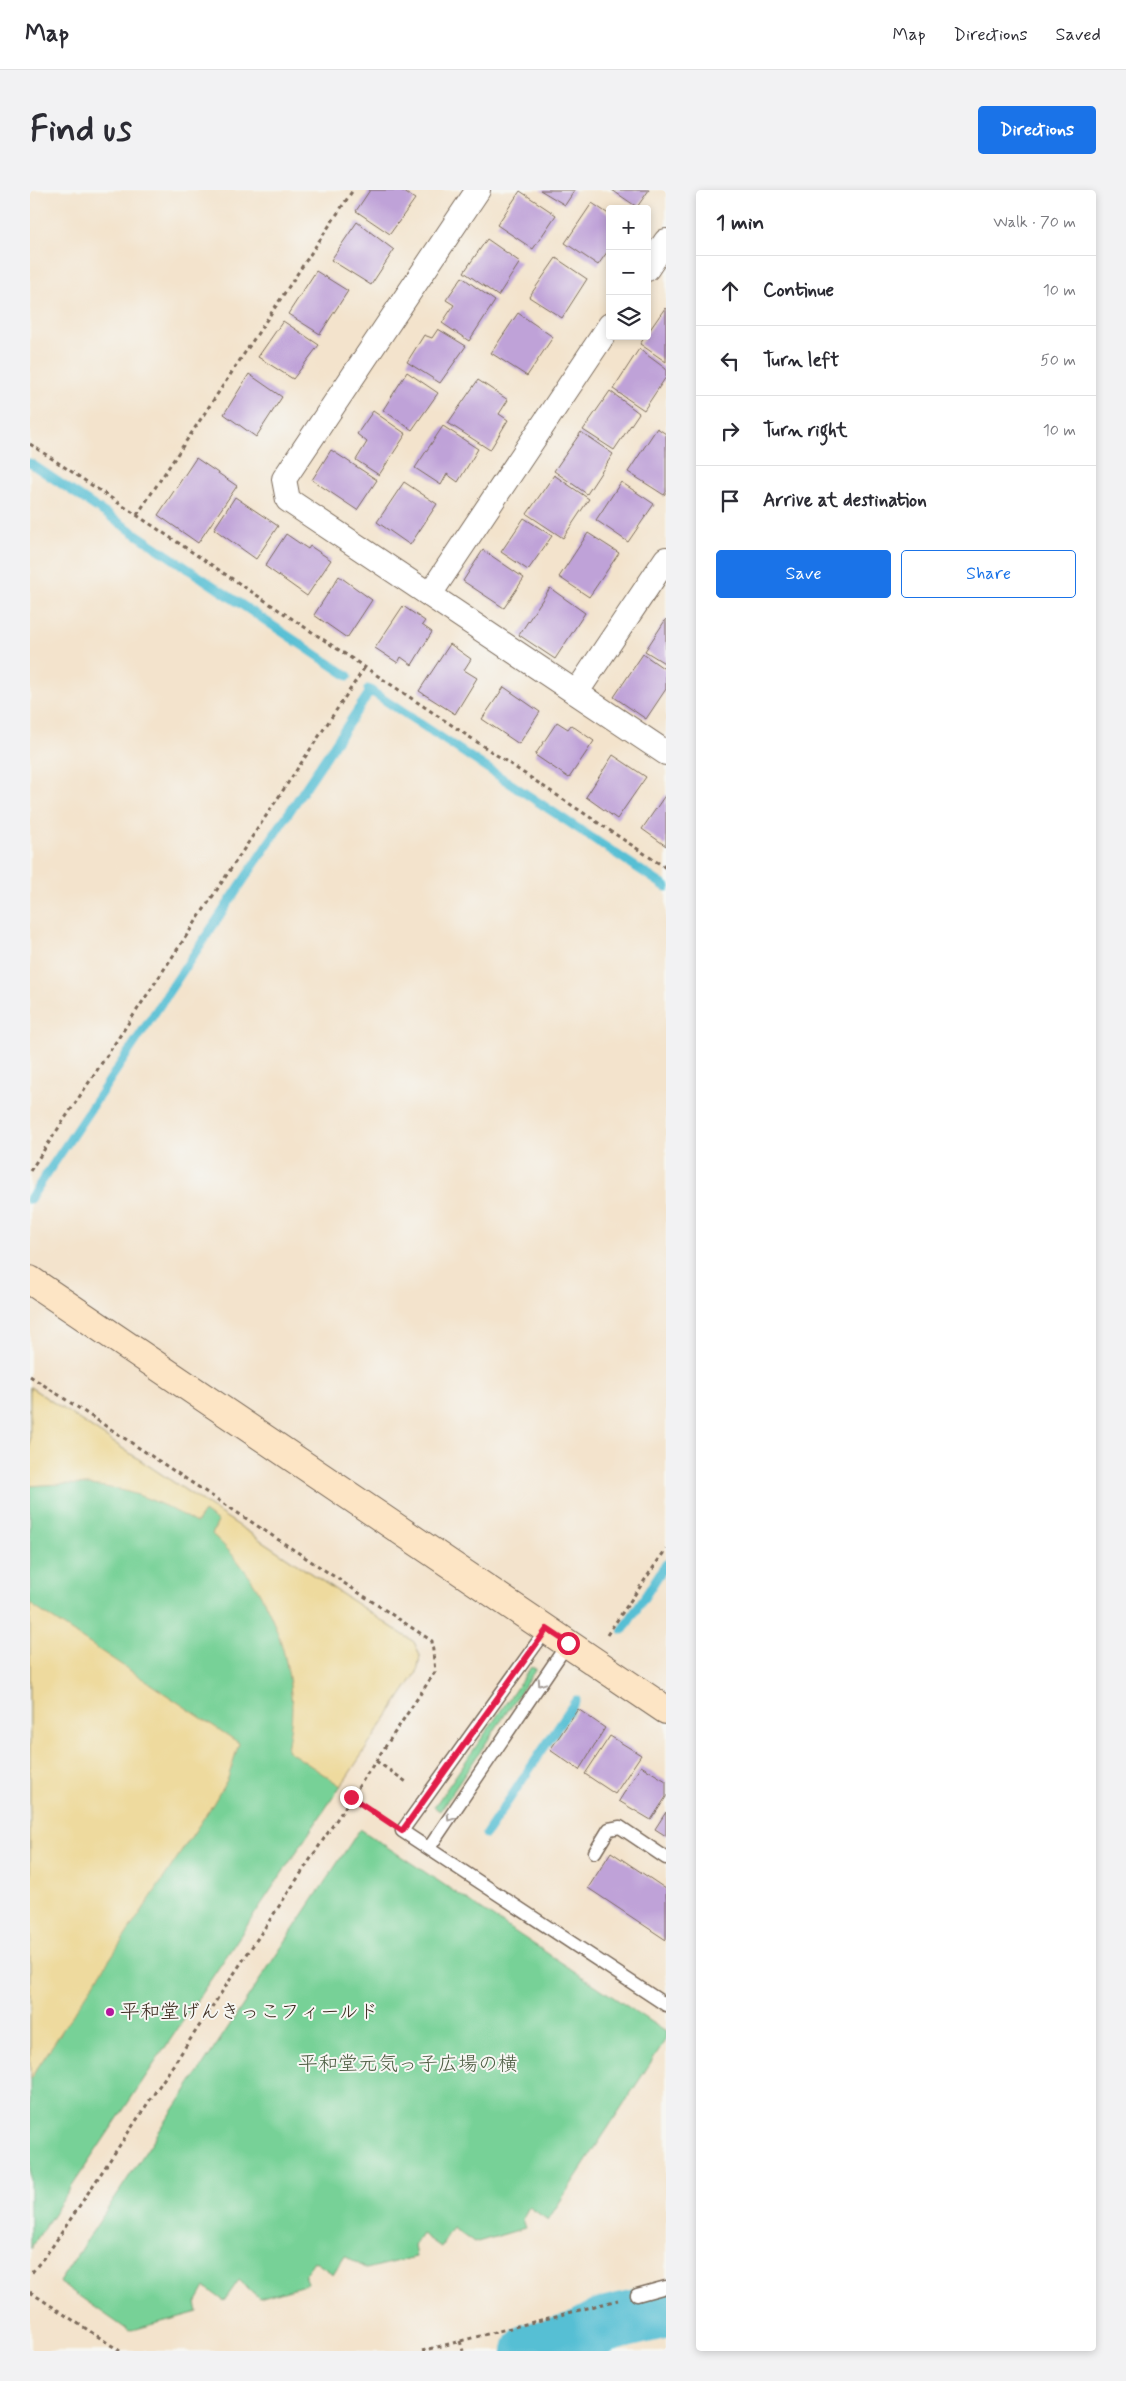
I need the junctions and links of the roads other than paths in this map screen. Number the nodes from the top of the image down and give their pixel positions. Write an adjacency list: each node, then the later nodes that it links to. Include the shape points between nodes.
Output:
1 (478, 190): 6 (street, via 284,478 288,500)
2 (666, 241): 3 (street)
3 (651, 263)
4 (606, 331): 6 (street)
5 (666, 559): 7 (street)
6 (430, 594): 7 (street)
7 (576, 693): 8 (street)
8 (666, 753)
9 (30, 1280): 10 (street)
10 (557, 1636): 11 (street); 12 (lane, one-way to 12); 12 (lane, via 402,1831)
11 (666, 1710)
12 (429, 1848): 15 (lane)
13 (595, 1852): 14 (lane, via 609,1829 620,1827)
14 (666, 1858)
15 (666, 2005)
16 (666, 2287): 17 (lane)
17 (638, 2295)

